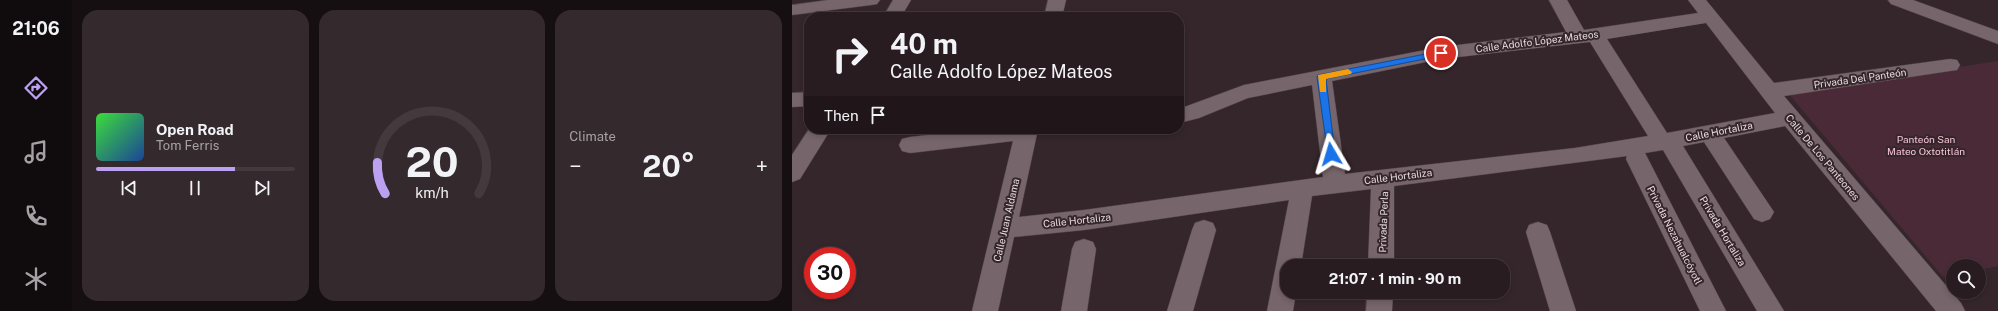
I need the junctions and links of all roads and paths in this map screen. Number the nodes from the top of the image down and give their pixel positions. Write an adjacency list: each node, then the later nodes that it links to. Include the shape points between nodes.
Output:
1 (871, 0): 7 (street)
2 (902, 0): 8 (street)
3 (1057, 0): 9 (street)
4 (1558, 0): 11 (street, Privada Hortaliza)
5 (1697, 0): 10 (street, Calle De Los Panteones)
6 (1897, 0): 12 (street)
7 (792, 10)
8 (895, 12)
9 (1054, 12)
10 (1711, 17): 11 (street, Calle Adolfo López Mateos); 15 (street, Calle De Los Panteones)
11 (1587, 36): 14 (street, Calle Adolfo López Mateos, via 1441,53); 25 (street, Privada Hortaliza)
12 (1998, 38)
13 (1950, 65): 15 (street, Privada Del Panteón)
14 (1321, 77): 18 (street, Calle Adolfo López Mateos, via 1244,92); 29 (street)
15 (1769, 91): 19 (street, Calle De Los Panteones)
16 (804, 99): 17 (street)
17 (792, 100)
18 (1184, 115)
19 (1790, 118): 23 (street, Calle Hortaliza); 48 (street, Calle De Los Panteones)
20 (817, 134): 27 (street)
21 (1001, 134): 24 (street)
22 (1025, 134): 32 (street, Calle Juan Aldama)
23 (1710, 134): 25 (street, Calle Hortaliza); 31 (street)
24 (910, 145)
25 (1668, 146): 28 (street, Calle Hortaliza); 47 (street, Privada Hortaliza)
26 (1637, 159): 46 (street, Privada Nezahualcóyotl)
27 (792, 173)
28 (1383, 178): 29 (street, Calle Hortaliza); 37 (street, Privada Perla)
29 (1335, 184): 30 (street, Calle Hortaliza)
30 (1302, 190): 32 (street, Calle Hortaliza, via 1084,220); 36 (street)
31 (1762, 212)
32 (1005, 228): 40 (street, Calle Juan Aldama)
33 (1204, 230): 42 (street)
34 (1538, 232): 45 (street)
35 (1084, 249): 41 (street)
36 (1289, 259)
37 (1381, 259)
38 (1282, 299): 43 (street)
39 (1380, 299): 44 (street)
40 (985, 311)
41 (1074, 311)
42 (1180, 311)
43 (1280, 311)
44 (1379, 311)
45 (1563, 311)
46 (1713, 311)
47 (1771, 311)
48 (1952, 311)

